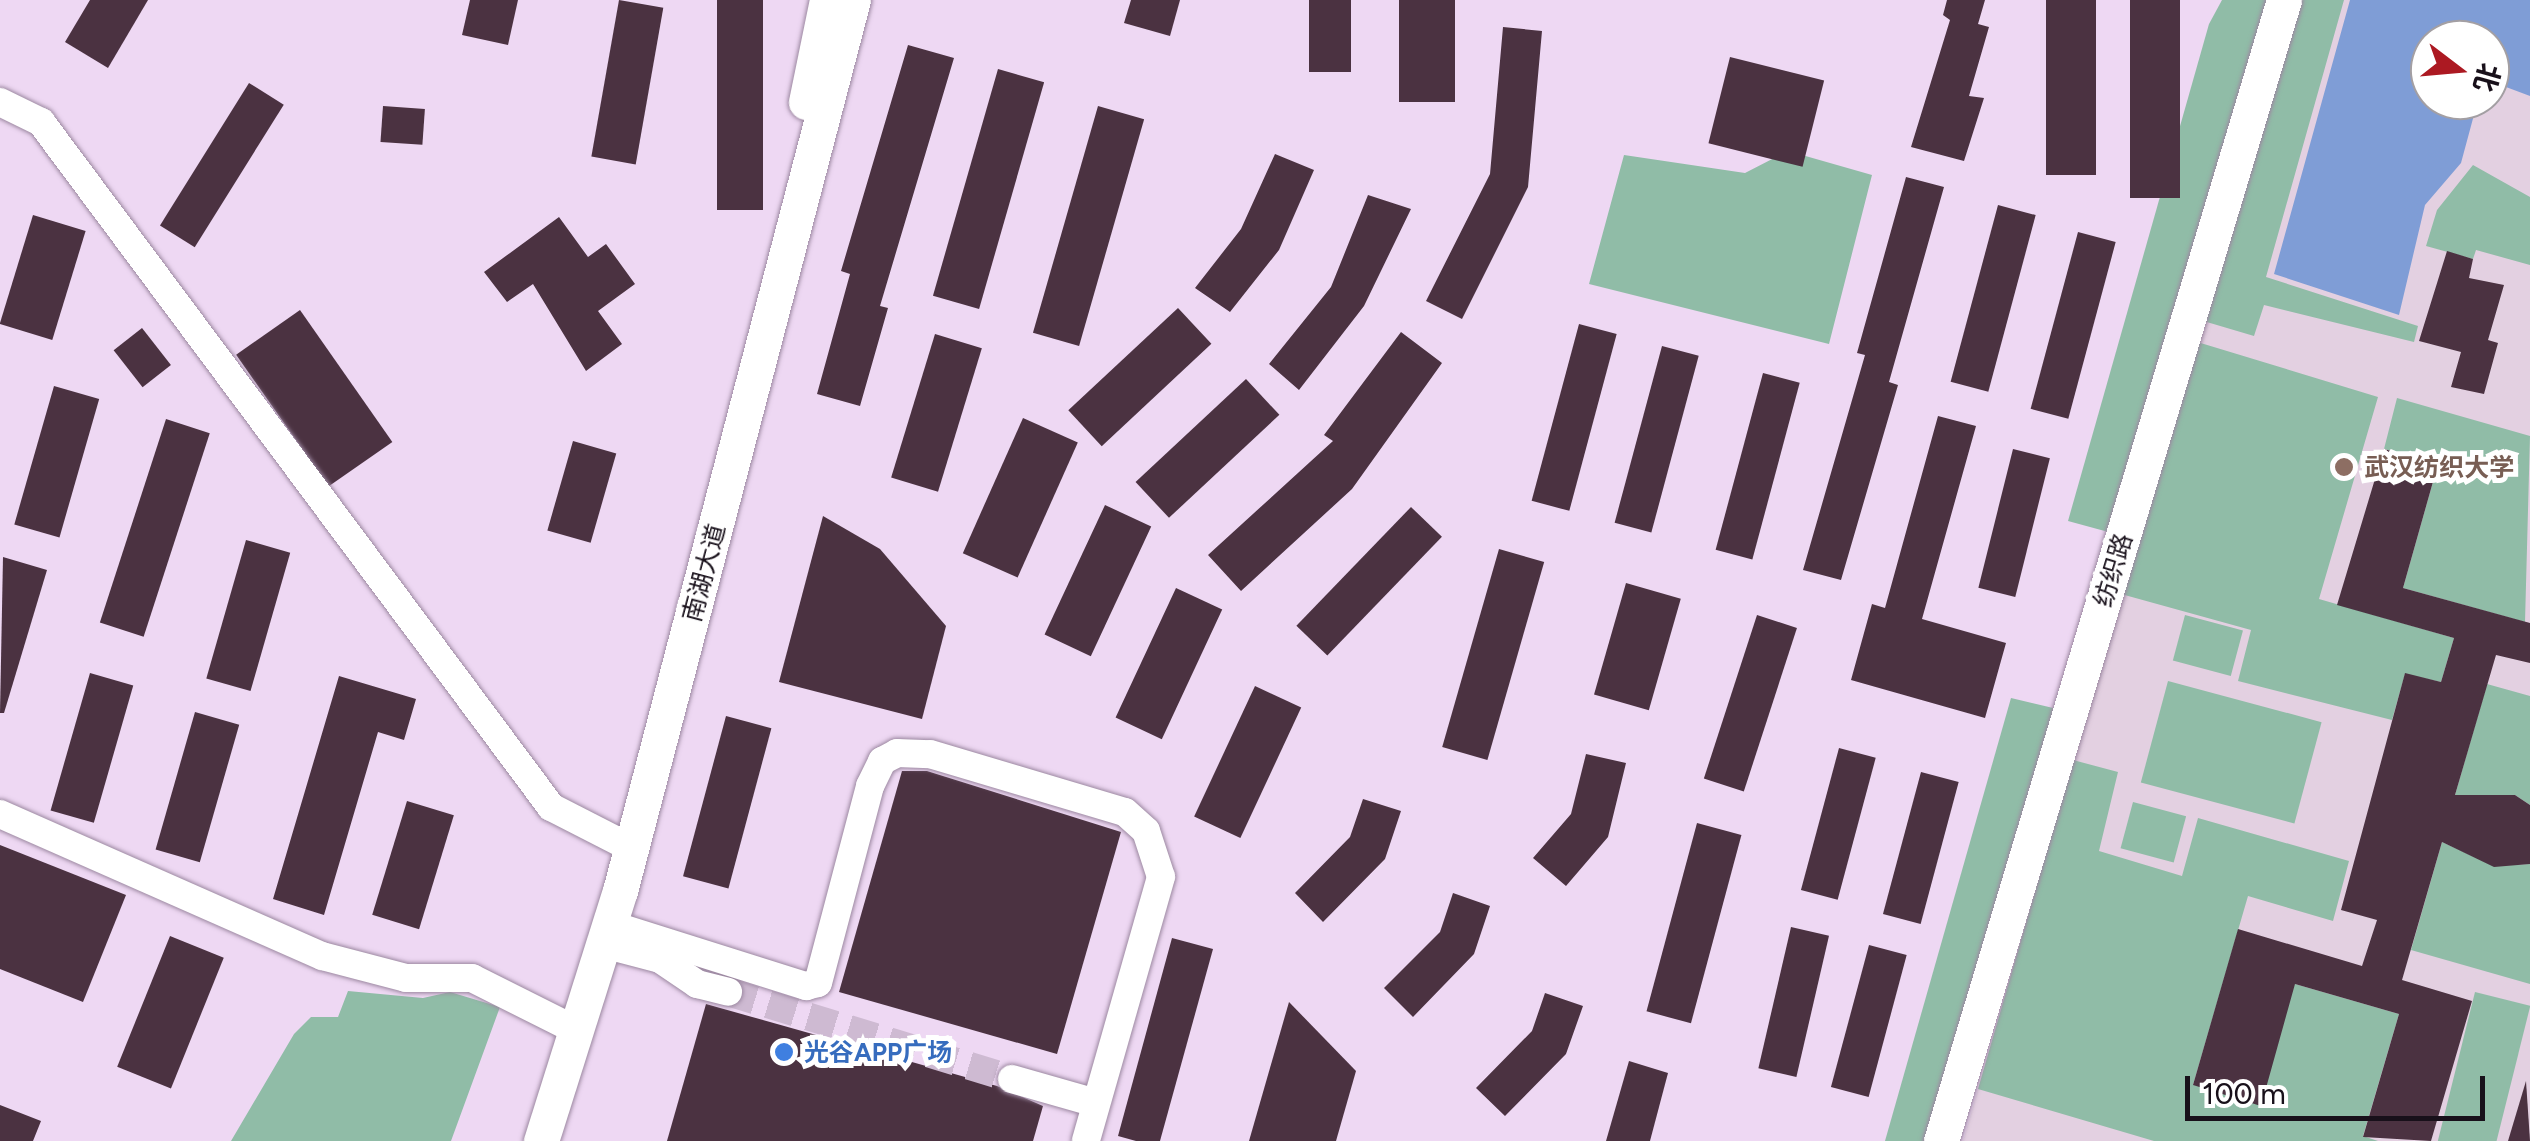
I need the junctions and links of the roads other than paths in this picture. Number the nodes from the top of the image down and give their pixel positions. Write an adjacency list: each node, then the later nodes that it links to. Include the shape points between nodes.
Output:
1 (827, 0): 6 (main road, 南湖大道)
2 (853, 0): 6 (main road, 南湖大道)
3 (2284, 0): 15 (main road, 纺织路)
4 (0, 102): 6 (street, via 42,122 552,807)
5 (0, 814): 9 (street, via 322,956 406,978 472,978)
6 (620, 845): 7 (main road, 南湖大道); 9 (main road, 南湖大道)
7 (606, 934): 8 (street, via 697,984); 9 (main road, 南湖大道); 11 (street, via 818,983 870,786 882,761 897,753 930,754 1125,812 1146,830 1161,876)
8 (728, 992)
9 (565, 1025): 12 (main road, 南湖大道); 13 (main road, 南湖大道)
10 (1012, 1079): 11 (street)
11 (1096, 1103): 14 (street)
12 (516, 1141)
13 (541, 1141)
14 (1086, 1141)
15 (1941, 1141)

